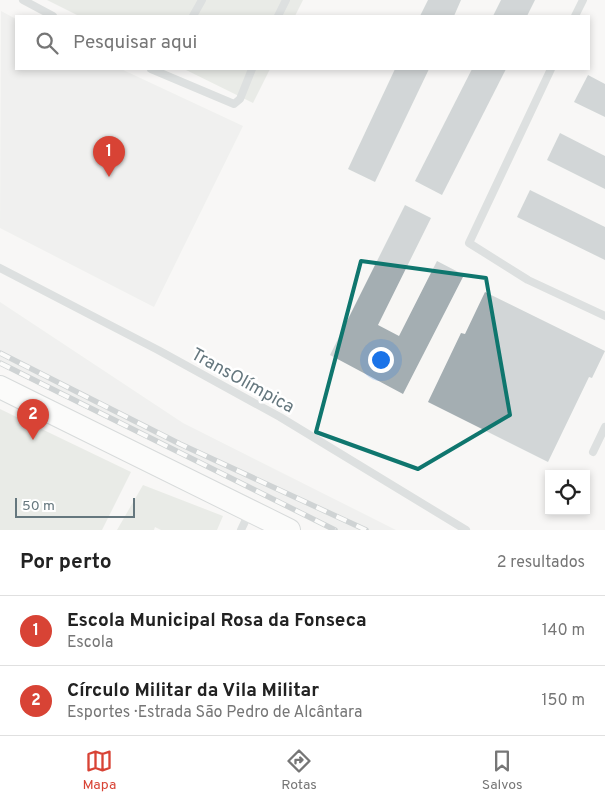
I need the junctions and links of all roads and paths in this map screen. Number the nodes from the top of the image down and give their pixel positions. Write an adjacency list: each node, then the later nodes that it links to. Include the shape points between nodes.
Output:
1 (23, 0): 5 (lane)
2 (202, 0): 6 (lane)
3 (286, 0): 7 (lane)
4 (583, 0): 8 (lane)
5 (51, 15)
6 (194, 15)
7 (278, 15)
8 (576, 15)
9 (252, 70): 11 (lane, via 240,99 234,104)
10 (550, 70): 13 (lane, via 468,243 528,280)
11 (164, 72)
12 (0, 268): 19 (lane, TransOlímpica, via 280,417)
13 (605, 316)
14 (0, 387): 17 (street)
15 (605, 428): 16 (lane)
16 (593, 452)
17 (246, 520): 18 (street)
18 (289, 530)
19 (466, 530)

